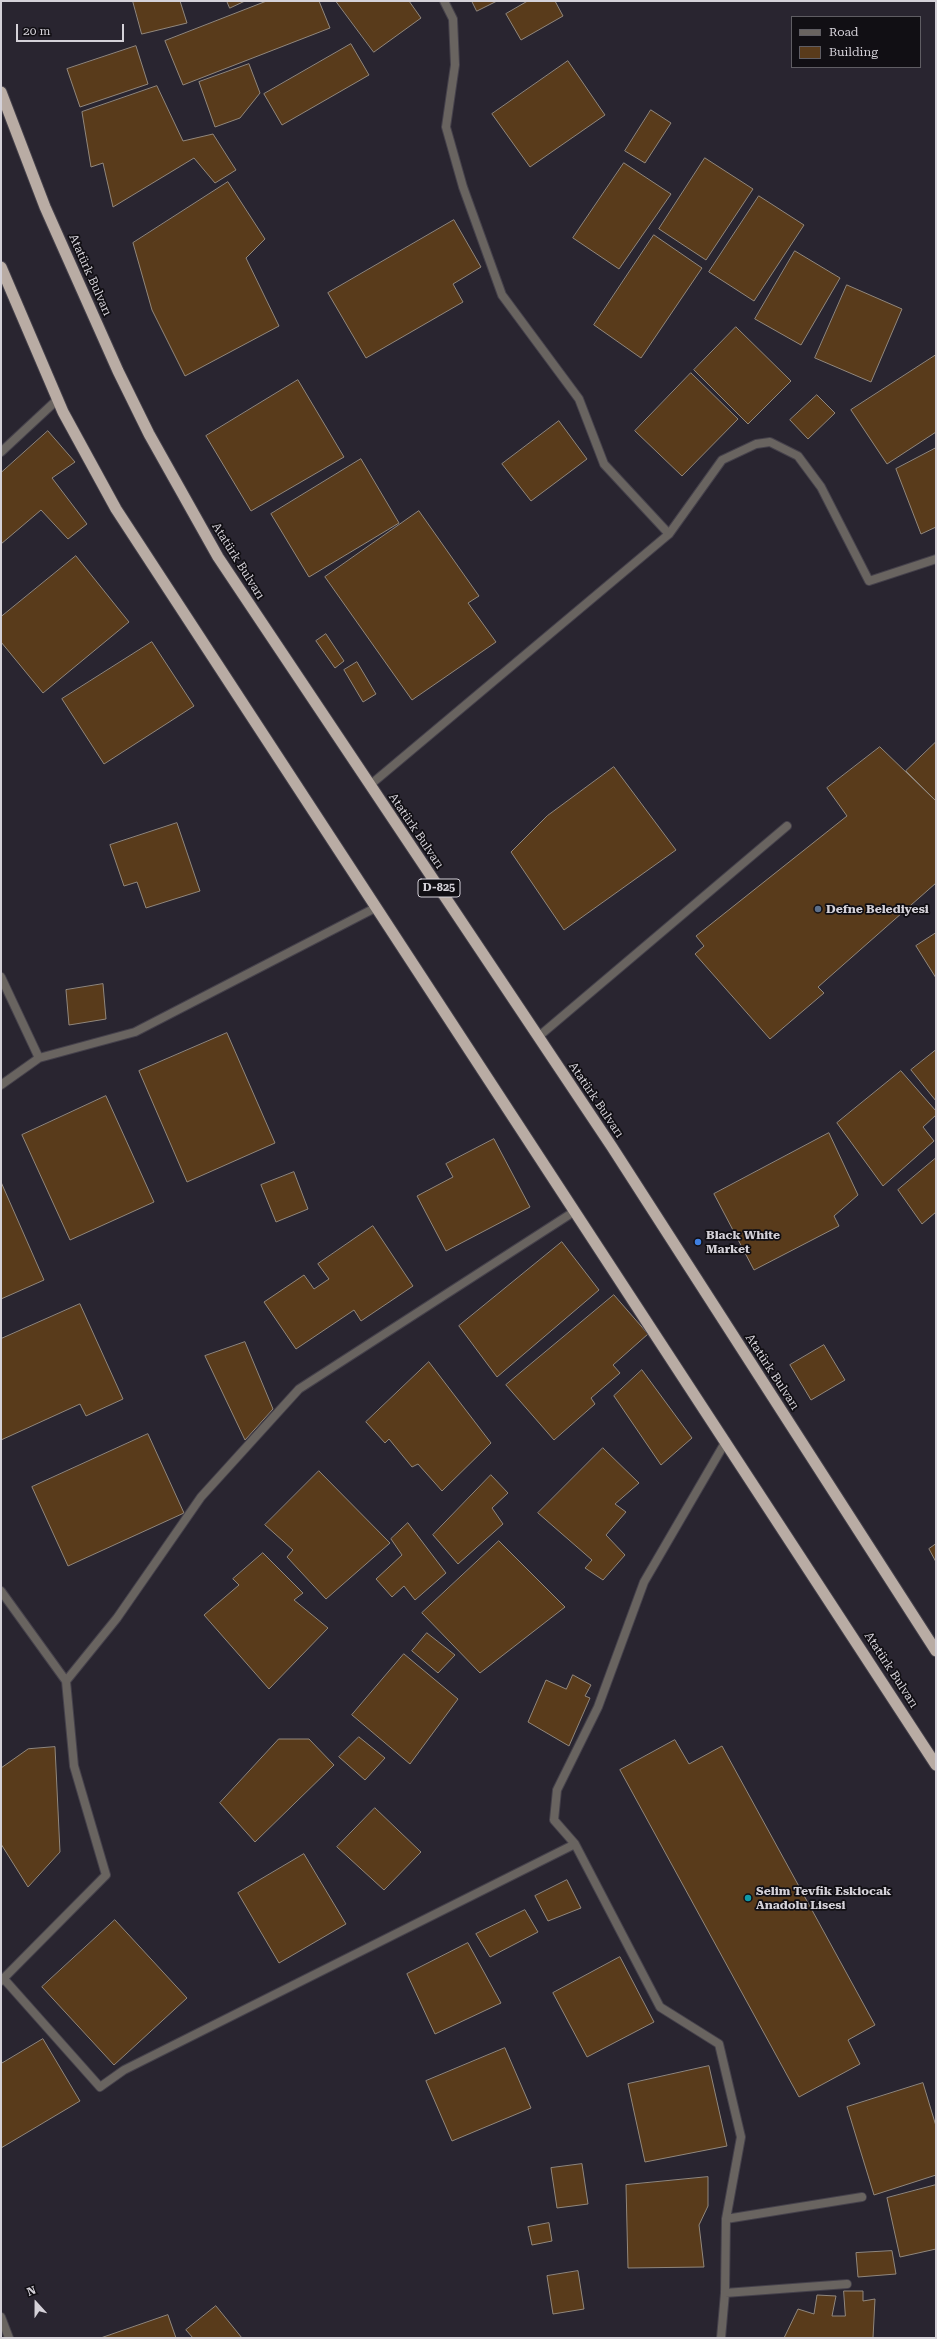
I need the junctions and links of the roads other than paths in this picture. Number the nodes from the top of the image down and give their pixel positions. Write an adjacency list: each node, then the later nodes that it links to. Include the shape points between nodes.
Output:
1 (444, 1): 6 (street, via 452,19 455,65 446,127 463,187 502,295 579,399 604,464)
2 (1, 92): 8 (highway, Atatürk Bulvarı / D-825, via 45,207 149,434 218,557)
3 (1, 266): 4 (highway, Atatürk Bulvarı)
4 (58, 399): 5 (street); 10 (highway, Atatürk Bulvarı, via 116,509)
5 (1, 452)
6 (669, 534): 7 (street, via 722,460 756,444 770,442 798,456 821,487 869,581); 8 (street)
7 (936, 558)
8 (370, 785): 12 (highway, Atatürk Bulvarı / D-825)
9 (787, 826): 12 (street)
10 (377, 907): 13 (street, via 136,1032); 15 (highway, Atatürk Bulvarı)
11 (1, 977): 13 (street)
12 (538, 1038): 18 (highway, Atatürk Bulvarı / D-825)
13 (39, 1058): 14 (street)
14 (1, 1085)
15 (575, 1210): 16 (highway, Atatürk Bulvarı); 19 (street, via 300,1389 200,1497 117,1618)
16 (726, 1441): 20 (highway, Atatürk Bulvarı); 21 (street, via 644,1582 598,1707 557,1790 554,1820)
17 (1, 1591): 19 (street)
18 (936, 1651)
19 (66, 1681): 22 (street, via 74,1766 106,1875)
20 (936, 1765)
21 (575, 1844): 22 (street, via 124,2070 100,2087); 24 (street, via 660,2008 719,2044 741,2137)
22 (2, 1980)
23 (862, 2197): 24 (street)
24 (726, 2219): 26 (street)
25 (847, 2284): 26 (street)
26 (725, 2293): 29 (street)
27 (1, 2317): 28 (street)
28 (9, 2338)
29 (721, 2338)

